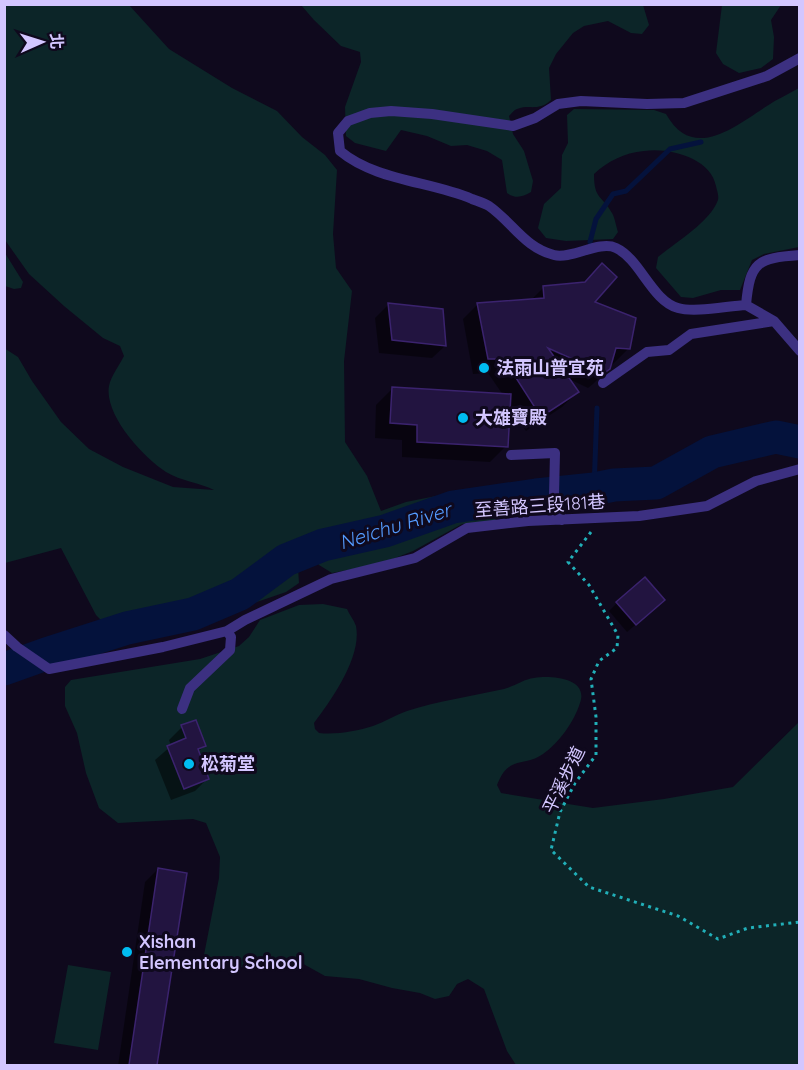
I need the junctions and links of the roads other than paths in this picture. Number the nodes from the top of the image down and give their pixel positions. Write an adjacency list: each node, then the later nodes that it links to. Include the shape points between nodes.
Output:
1 (800, 58): 3 (lane, via 766,76 684,103 558,104 513,126 391,111 348,121 338,133 340,151 352,160 489,206 524,241 556,256 615,247 667,303 677,308)
2 (800, 255): 3 (lane, via 777,256 756,265 748,280)
3 (746, 305): 4 (lane)
4 (774, 321): 5 (lane); 6 (lane, via 691,334 669,350 647,352)
5 (800, 351)
6 (603, 383)
7 (511, 455): 9 (lane, via 555,453 554,495)
8 (800, 469): 9 (lane, 至善路三段181巷, via 756,481 707,506 639,516)
9 (562, 520): 10 (lane, 至善路三段181巷, via 467,528 415,558 331,579)
10 (227, 631): 11 (lane, 至善路三段181巷, via 49,669); 12 (lane, via 231,637 230,650 190,688)
11 (4, 635)
12 (182, 709)

